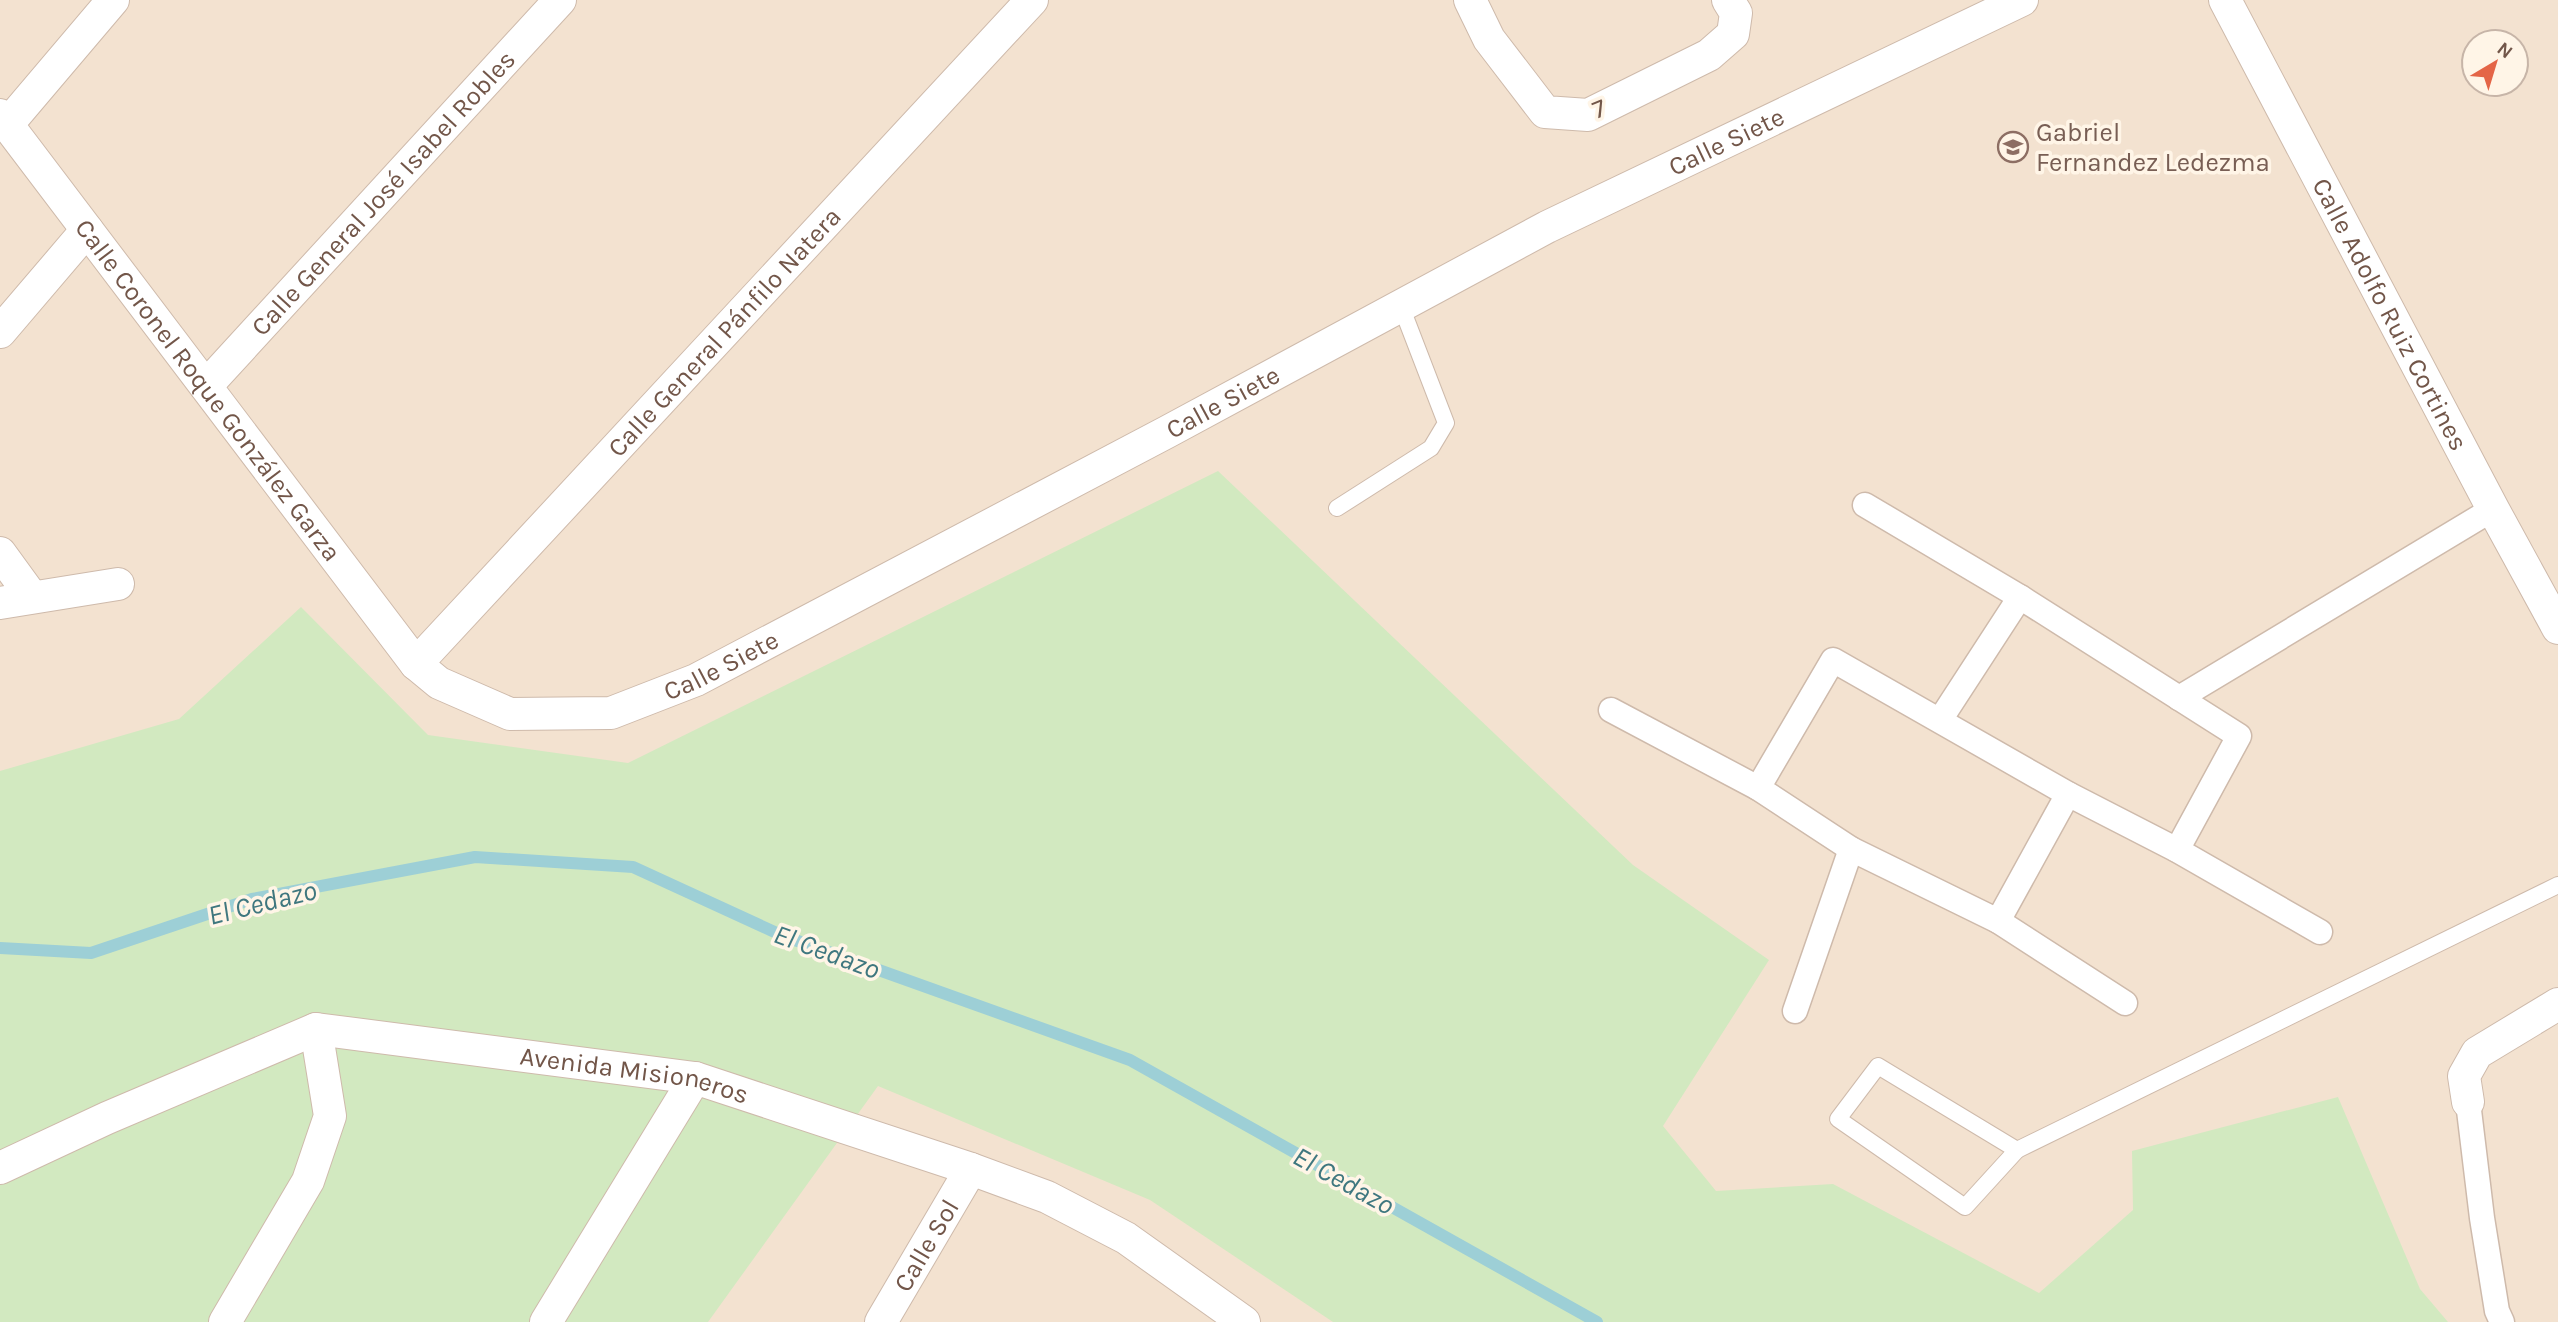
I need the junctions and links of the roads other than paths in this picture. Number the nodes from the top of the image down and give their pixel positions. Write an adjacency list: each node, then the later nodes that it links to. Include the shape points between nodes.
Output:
1 (113, 0): 8 (street)
2 (560, 0): 12 (street, Calle General José Isabel Robles)
3 (1032, 0): 22 (street, Calle General Pánfilo Natera)
4 (1470, 0): 5 (street, 7, via 1489,39 1545,112 1588,115 1709,55 1733,34 1736,13)
5 (1728, 0)
6 (2022, 0): 10 (street, Calle Siete, via 1546,227)
7 (2225, 0): 15 (street, Calle Adolfo Ruiz Cortines)
8 (4, 120): 9 (street, Calle Coronel Roque González Garza)
9 (87, 230): 11 (street); 12 (street, Calle Coronel Roque González Garza)
10 (1401, 306): 14 (lane, via 1446,423 1431,449); 22 (street, Calle Siete, via 696,680 611,713 510,714 439,683)
11 (0, 332)
12 (206, 386): 22 (street, Calle Coronel Roque González Garza)
13 (1865, 505): 19 (street)
14 (1337, 508)
15 (2493, 509): 21 (street, Calle Adolfo Ruiz Cortines); 23 (street)
16 (0, 553): 18 (street)
17 (118, 584): 18 (street)
18 (32, 597): 20 (street)
19 (2020, 597): 23 (street); 25 (street)
20 (0, 603)
21 (2558, 628)
22 (416, 664)
23 (2179, 698): 29 (street, via 2239,736)
24 (1611, 710): 26 (street)
25 (1940, 720): 26 (street, via 1833,660); 27 (street)
26 (1758, 788): 28 (street)
27 (2068, 794): 29 (street); 31 (street)
28 (1851, 849): 31 (street); 35 (street)
29 (2177, 850): 32 (street)
30 (2558, 885): 39 (lane)
31 (1998, 921): 33 (street)
32 (2320, 932)
33 (2125, 1003)
34 (2558, 1004): 38 (street, via 2477,1053 2464,1076)
35 (1795, 1011)
36 (316, 1029): 37 (street, Avenida Misioneros); 40 (street); 43 (street, via 330,1116 308,1181)
37 (695, 1078): 41 (street, Avenida Misioneros); 44 (street)
38 (2468, 1102): 46 (street, via 2482,1217)
39 (2017, 1150): 39 (lane, via 1965,1207 1838,1119 1878,1066)
40 (0, 1168)
41 (971, 1169): 42 (street, Avenida Misioneros, via 1047,1197 1126,1238); 45 (street, Calle Sol)
42 (1232, 1319)
43 (225, 1322)
44 (546, 1322)
45 (881, 1322)
46 (2502, 1322)

